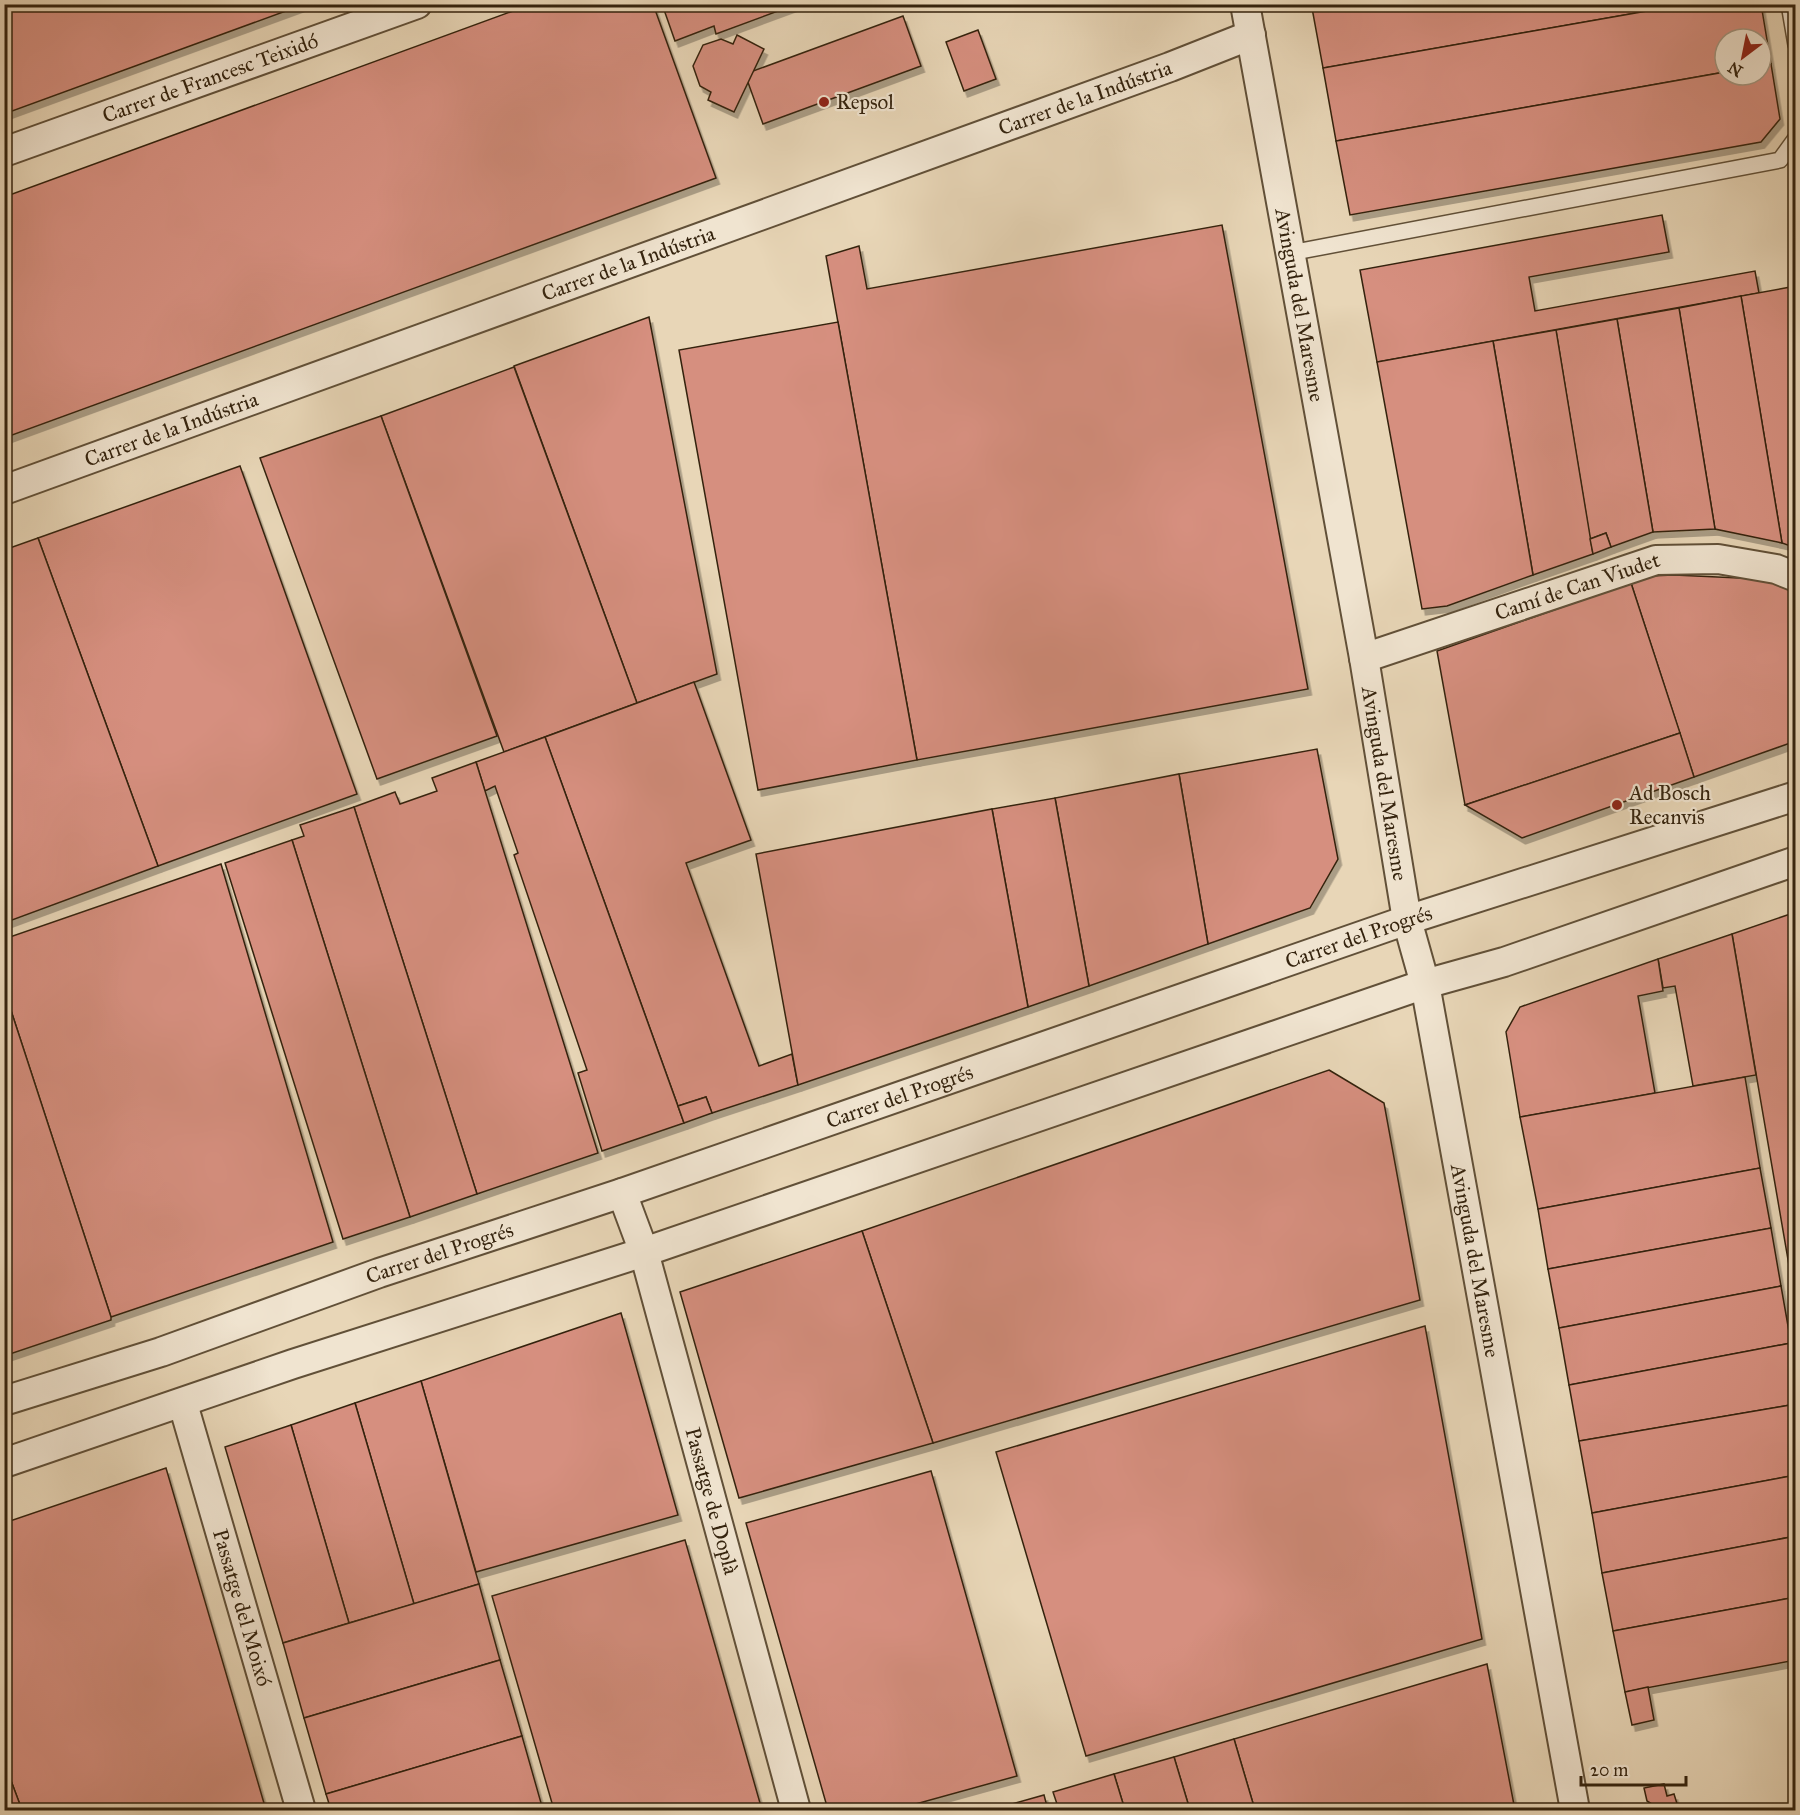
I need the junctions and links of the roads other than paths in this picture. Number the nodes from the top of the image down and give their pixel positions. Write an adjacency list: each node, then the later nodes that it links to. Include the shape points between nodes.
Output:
1 (417, 4): 7 (street, Carrer de Francesc Teixidó)
2 (1245, 4): 4 (street, Avinguda del Maresme)
3 (1789, 4): 5 (lane)
4 (1251, 35): 8 (street, Avinguda del Maresme); 9 (street, Carrer de la Indústria)
5 (1796, 45)
6 (1796, 138): 8 (lane, via 1780,160)
7 (4, 152)
8 (1290, 254): 11 (street, Avinguda del Maresme)
9 (4, 490)
10 (1796, 577): 11 (street, Camí de Can Viudet, via 1776,569 1718,559 1656,560)
11 (1364, 658): 14 (street, Avinguda del Maresme)
12 (1796, 796): 14 (street, Carrer del Progrés)
13 (1796, 861): 15 (street, via 1504,962)
14 (1407, 920): 15 (street, Avinguda del Maresme); 16 (street, Carrer del Progrés)
15 (1425, 984): 17 (street); 23 (street, Avinguda del Maresme)
16 (622, 1193): 17 (street, Passatge de Doplà); 18 (street, Carrer del Progrés, via 380,1273 161,1352)
17 (644, 1252): 19 (street, via 293,1364); 22 (street, Passatge de Doplà)
18 (4, 1401)
19 (183, 1404): 20 (street); 21 (street, Passatge del Moixó)
20 (4, 1462)
21 (301, 1810)
22 (796, 1810)
23 (1575, 1810)

